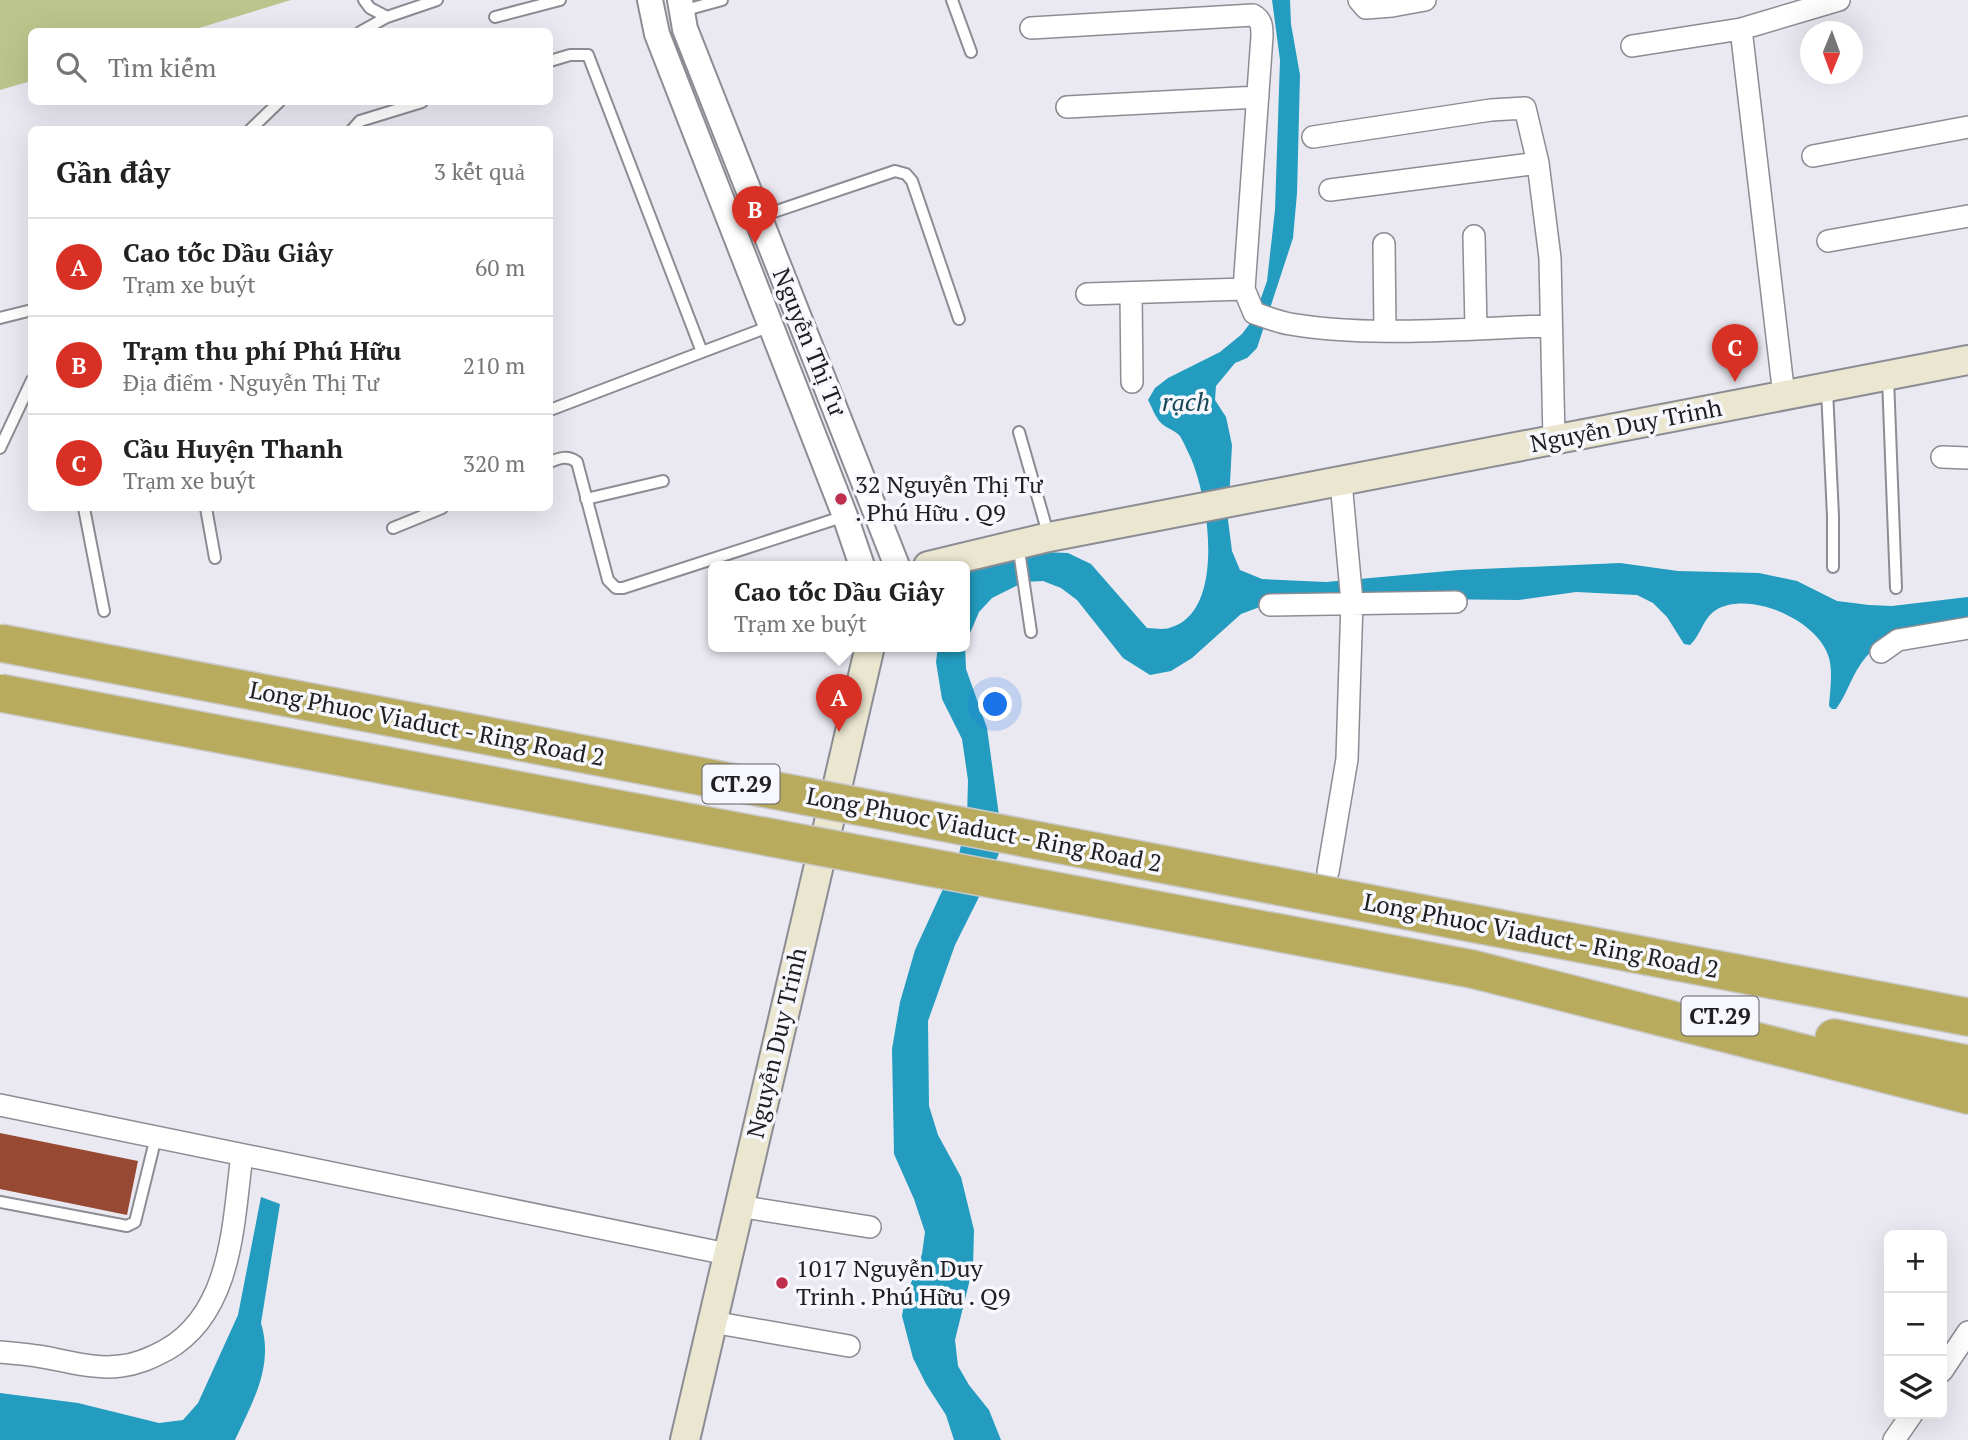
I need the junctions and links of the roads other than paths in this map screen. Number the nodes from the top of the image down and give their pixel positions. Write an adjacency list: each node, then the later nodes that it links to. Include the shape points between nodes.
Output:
1 (364, 0): 12 (lane)
2 (437, 0): 12 (lane)
3 (560, 0): 11 (lane)
4 (650, 0): 41 (street, Nguyễn Thị Tư, via 657,34)
5 (722, 0): 10 (lane)
6 (952, 0): 17 (lane)
7 (1359, 0): 8 (street, via 1366,8)
8 (1425, 0)
9 (1839, 0): 15 (street)
10 (681, 6): 31 (street, Nguyễn Thị Tư, via 685,29)
11 (495, 16)
12 (387, 17): 14 (lane)
13 (1031, 27): 19 (street, via 1253,15 1262,26)
14 (367, 28)
15 (1741, 29): 16 (street); 51 (street)
16 (1632, 46)
17 (971, 52)
18 (553, 60): 45 (lane, via 588,55)
19 (1258, 97): 22 (street); 35 (street)
20 (276, 105): 23 (lane)
21 (412, 105): 24 (lane)
22 (1068, 107)
23 (254, 126)
24 (356, 126)
25 (1968, 127): 27 (street)
26 (1313, 137): 28 (street, via 1525,108)
27 (1813, 156)
28 (1538, 163): 29 (street); 42 (street, via 1550,258)
29 (1330, 190)
30 (1968, 216): 33 (street)
31 (759, 217): 40 (lane, via 895,171 906,174); 71 (street, Nguyễn Thị Tư)
32 (1474, 236): 43 (street)
33 (1829, 241)
34 (1384, 244): 44 (street)
35 (1244, 289): 36 (street); 44 (street, via 1254,313 1289,324)
36 (1131, 293): 37 (street); 48 (street)
37 (1087, 294)
38 (28, 311): 39 (lane)
39 (0, 318)
40 (959, 319)
41 (771, 326): 45 (lane); 65 (street, Nguyễn Thị Tư)
42 (1550, 326): 43 (street); 54 (street)
43 (1476, 328): 44 (street)
44 (1385, 330)
45 (702, 352): 52 (lane)
46 (1968, 360): 47 (main road, Nguyễn Duy Trinh)
47 (1888, 375): 49 (main road, Nguyễn Duy Trinh); 74 (lane)
48 (1132, 382)
49 (1827, 387): 51 (main road, Nguyễn Duy Trinh); 73 (lane)
50 (28, 388): 55 (lane)
51 (1784, 396): 54 (main road, Nguyễn Duy Trinh)
52 (553, 409)
53 (1019, 432): 67 (lane)
54 (1554, 440): 60 (main road, Nguyễn Duy Trinh)
55 (0, 448)
56 (1942, 457): 57 (street)
57 (1968, 458)
58 (553, 461): 61 (lane, via 562,457 577,462)
59 (663, 481): 61 (lane)
60 (1341, 482): 67 (main road, Nguyễn Duy Trinh); 76 (street)
61 (586, 499): 65 (lane, via 608,580 616,588)
62 (85, 511): 78 (lane)
63 (207, 511): 69 (lane)
64 (435, 511): 66 (lane)
65 (845, 516): 70 (street, Nguyễn Thị Tư)
66 (393, 528)
67 (1049, 537): 68 (main road)
68 (1017, 544): 72 (main road); 80 (lane)
69 (215, 558)
70 (860, 561)
71 (895, 561)
72 (948, 561)
73 (1833, 567)
74 (1896, 588)
75 (1456, 602): 76 (street)
76 (1352, 603): 77 (street); 85 (street, via 1347,759)
77 (1270, 605)
78 (104, 611)
79 (1968, 628): 83 (street, via 1898,640)
80 (1031, 632)
81 (0, 643): 86 (highway, Long Phuoc Viaduct - Ring Road 2 / CT.29, bridge)
82 (869, 652): 96 (main road, Nguyễn Duy Trinh)
83 (1881, 652)
84 (0, 693): 87 (highway, Long Phuoc Viaduct - Ring Road 2 / CT.29, bridge)
85 (1328, 872)
86 (1482, 925): 88 (highway); 89 (highway, Long Phuoc Viaduct - Ring Road 2 / CT.29)
87 (1472, 969): 90 (highway, Long Phuoc Viaduct - Ring Road 2 / CT.29); 91 (highway)
88 (1968, 1009)
89 (1968, 1017)
90 (1968, 1063)
91 (1968, 1096)
92 (0, 1105): 93 (street)
93 (156, 1137): 94 (street); 95 (lane, via 135,1222 127,1226)
94 (242, 1155): 98 (street); 102 (street, via 218,1290 190,1333 146,1361 120,1367)
95 (0, 1202)
96 (738, 1206): 97 (street); 98 (main road, Nguyễn Duy Trinh)
97 (870, 1227)
98 (727, 1254): 99 (main road, Nguyễn Duy Trinh)
99 (712, 1322): 101 (street); 105 (main road, Nguyễn Duy Trinh)
100 (1968, 1332): 103 (street)
101 (849, 1346)
102 (0, 1352)
103 (1947, 1364)
104 (1909, 1419): 106 (street)
105 (685, 1440)
106 (1894, 1440)

